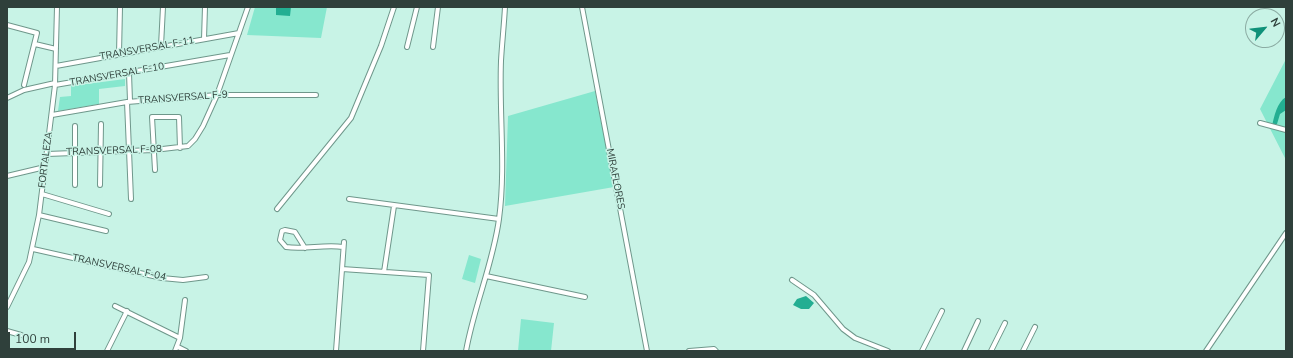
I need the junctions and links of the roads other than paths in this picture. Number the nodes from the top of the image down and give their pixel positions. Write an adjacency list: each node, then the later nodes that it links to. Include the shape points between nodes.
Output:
1 (57, 7): 18 (street, FORTALEZA)
2 (120, 7): 19 (street)
3 (163, 7): 15 (street)
4 (205, 7): 13 (street)
5 (248, 7): 12 (street)
6 (394, 7): 49 (street, via 351,118)
7 (417, 7): 16 (street)
8 (438, 7): 17 (street)
9 (506, 7): 52 (street, via 501,62)
10 (582, 7): 83 (street, MIRAFLORES)
11 (7, 25): 14 (street, via 37,33)
12 (239, 33): 13 (street, TRANSVERSAL F-11); 20 (street)
13 (204, 39): 15 (street, TRANSVERSAL F-11)
14 (35, 44): 18 (street); 24 (street)
15 (161, 46): 19 (street, TRANSVERSAL F-11)
16 (407, 47)
17 (433, 47)
18 (56, 49): 21 (street, FORTALEZA)
19 (118, 54): 21 (street, TRANSVERSAL F-11)
20 (230, 55): 22 (street, TRANSVERSAL F-10); 25 (street)
21 (56, 66): 23 (street, FORTALEZA)
22 (129, 73): 23 (street, TRANSVERSAL F-10); 28 (street)
23 (55, 84): 27 (street, TRANSVERSAL F-10, via 24,90); 29 (street, FORTALEZA)
24 (24, 85)
25 (217, 95): 26 (street, TRANSVERSAL F-9); 28 (street, TRANSVERSAL F-9); 34 (street, via 194,139 188,146)
26 (316, 95)
27 (7, 98)
28 (128, 102): 29 (street, TRANSVERSAL F-9); 36 (street)
29 (52, 115): 39 (street, FORTALEZA)
30 (1260, 123): 33 (street)
31 (101, 124): 37 (street)
32 (75, 126): 38 (street)
33 (1286, 130)
34 (180, 148): 35 (street, TRANSVERSAL F-08); 35 (street, via 179,116 154,117)
35 (154, 150): 36 (street, TRANSVERSAL F-08); 41 (street)
36 (128, 151): 37 (street, TRANSVERSAL F-08); 46 (street)
37 (100, 152): 38 (street, TRANSVERSAL F-08); 44 (street)
38 (75, 153): 39 (street, TRANSVERSAL F-08); 43 (street)
39 (47, 154): 40 (street, FORTALEZA)
40 (45, 167): 42 (street); 45 (street, FORTALEZA)
41 (155, 170)
42 (7, 176)
43 (74, 185)
44 (100, 185)
45 (42, 194): 50 (street); 51 (street, FORTALEZA)
46 (131, 199)
47 (350, 199): 48 (street)
48 (394, 206): 52 (street); 60 (street)
49 (277, 209)
50 (110, 214)
51 (39, 215): 53 (street); 58 (street, FORTALEZA)
52 (499, 219): 61 (street)
53 (106, 232)
54 (1286, 233): 91 (street)
55 (344, 242): 56 (street)
56 (343, 247): 57 (street, via 327,245); 59 (street)
57 (305, 248): 57 (street, via 286,247 280,240 282,231 295,232)
58 (33, 249): 62 (street, TRANSVERSAL F-04, via 162,278 183,280); 67 (street, FORTALEZA)
59 (342, 268): 60 (street); 80 (street)
60 (384, 272): 81 (street, via 429,275)
61 (486, 276): 64 (street); 82 (street, via 471,323)
62 (206, 277)
63 (792, 280): 86 (street, via 814,295 855,338)
64 (585, 297)
65 (185, 300): 75 (street)
66 (115, 306): 68 (street)
67 (7, 307)
68 (127, 311): 75 (street); 77 (street)
69 (942, 312): 87 (street)
70 (978, 322): 88 (street)
71 (1005, 323): 89 (street)
72 (1035, 327): 90 (street)
73 (7, 331): 74 (street)
74 (20, 335)
75 (180, 338): 76 (street)
76 (177, 349): 79 (street)
77 (108, 350): 78 (street)
78 (114, 351)
79 (186, 351)
80 (336, 351)
81 (423, 351)
82 (466, 351)
83 (647, 351)
84 (689, 351): 85 (street)
85 (716, 351)
86 (888, 351)
87 (922, 351)
88 (964, 351)
89 (991, 351)
90 (1023, 351)
91 (1206, 351)

